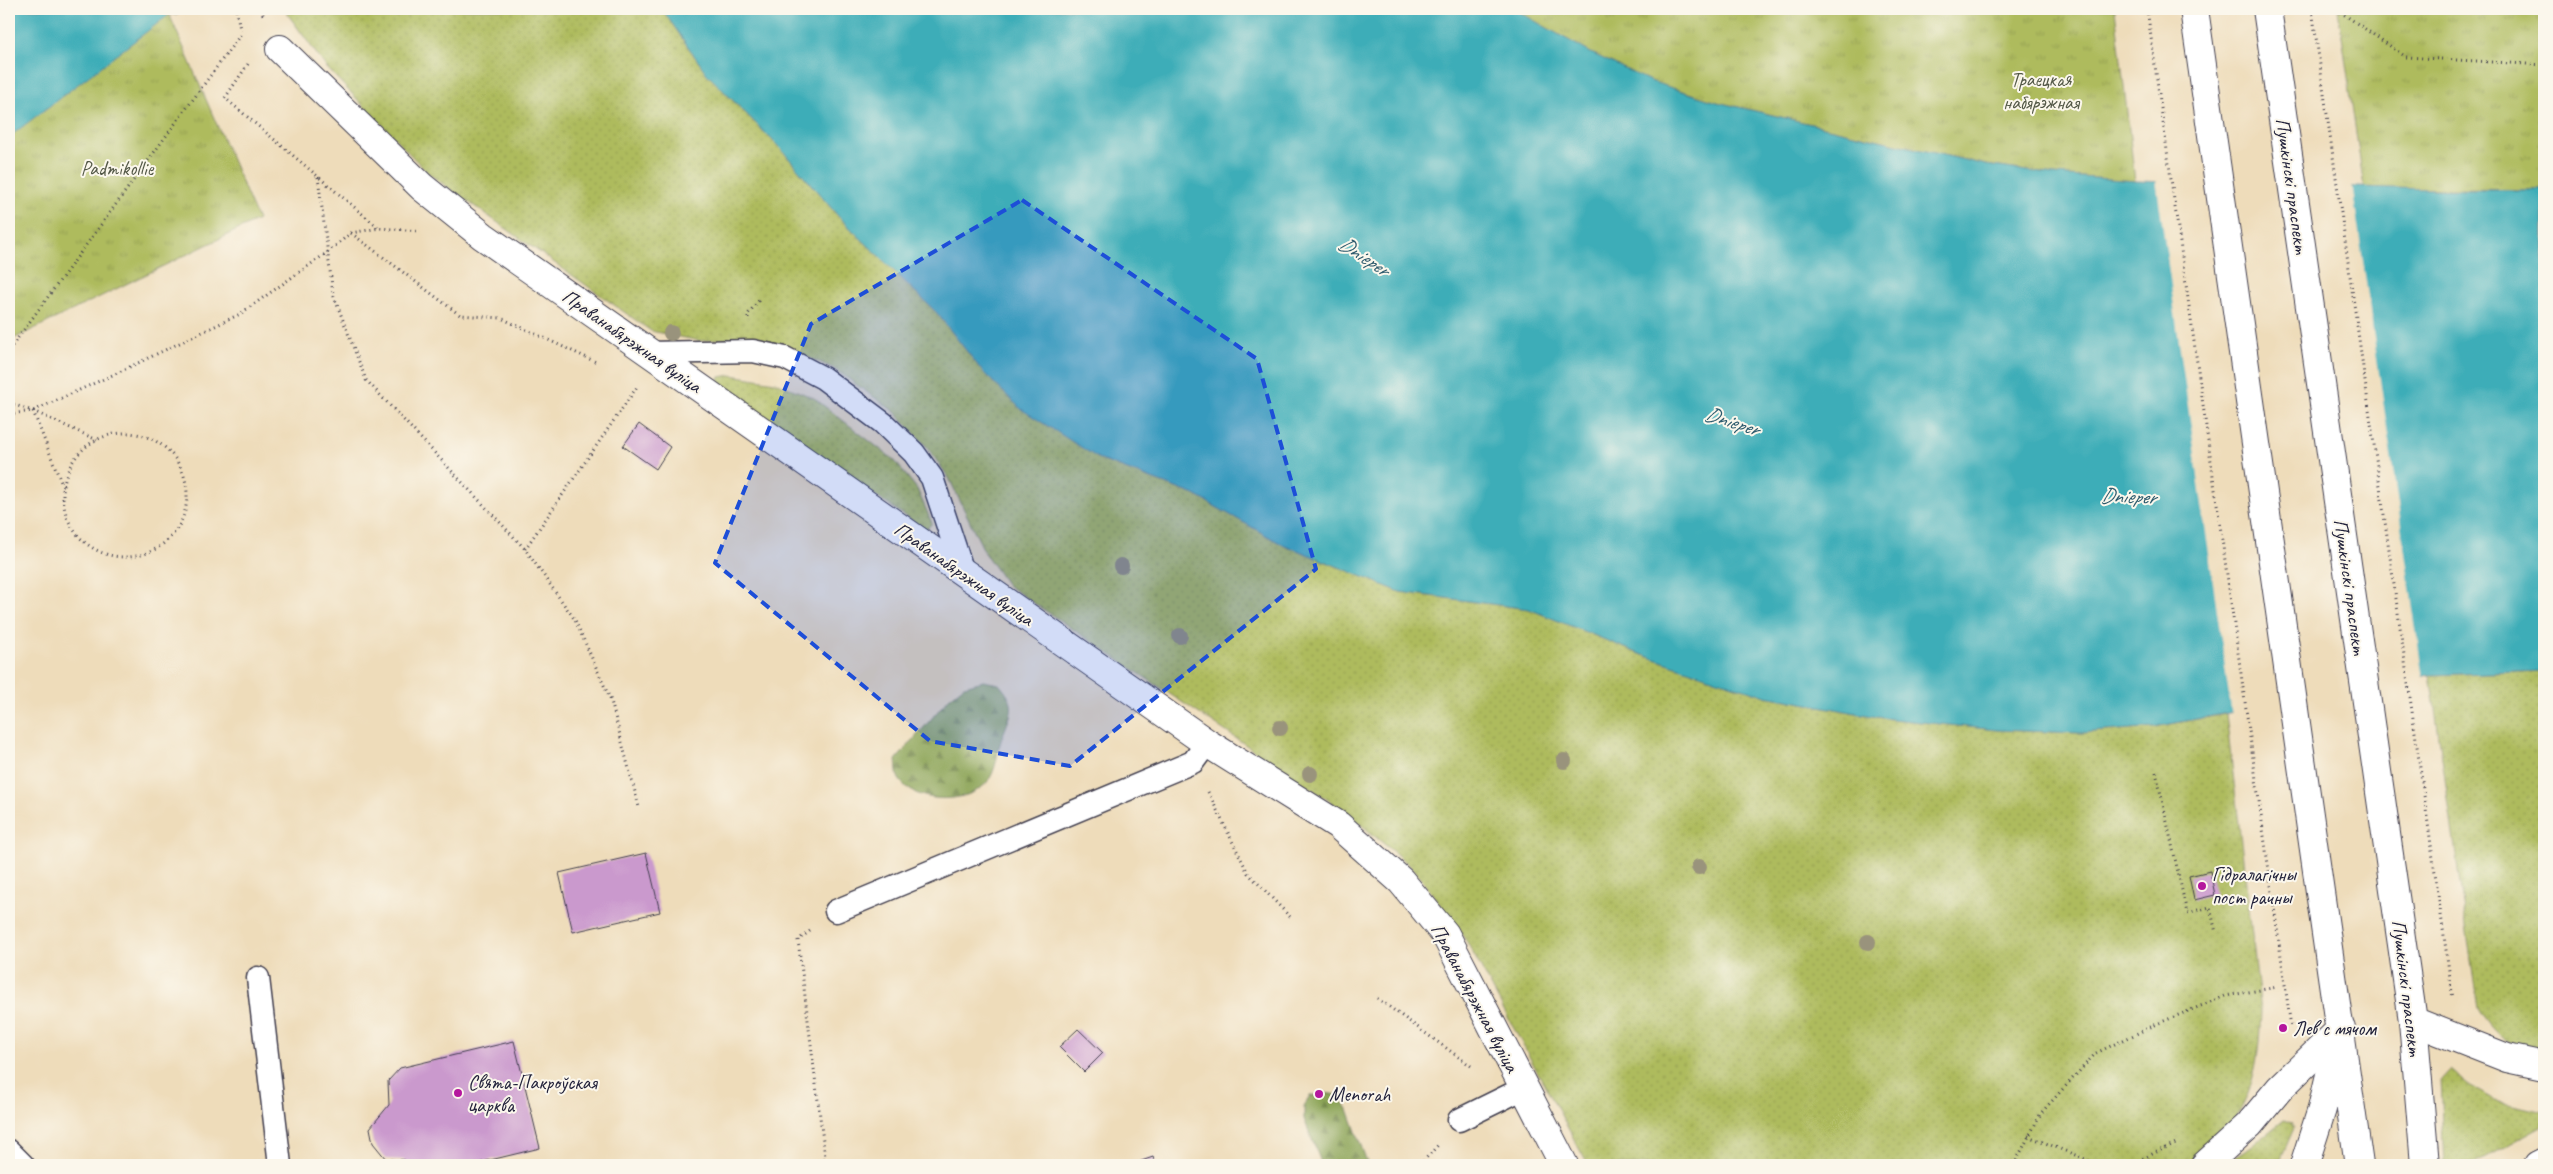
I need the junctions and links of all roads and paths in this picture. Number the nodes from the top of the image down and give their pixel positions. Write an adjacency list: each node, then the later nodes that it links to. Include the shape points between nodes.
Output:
1 (236, 9): 15 (path, via 241,34)
2 (2147, 9): 36 (path)
3 (2194, 9): 37 (main road)
4 (2267, 9): 35 (main road, Пушкінскі праспект)
5 (2312, 9): 34 (path)
6 (2336, 9): 9 (path, via 2406,57)
7 (280, 49): 16 (main road, Праванабярэжная вуліца, via 422,187 483,236)
8 (250, 61): 10 (path, via 224,98)
9 (2544, 65)
10 (318, 177): 11 (path); 14 (path)
11 (379, 228): 12 (path); 13 (path)
12 (426, 232)
13 (351, 233): 14 (path); 17 (path, via 460,315 501,318)
14 (328, 252): 19 (path, via 240,314); 23 (path, via 332,294 366,380)
15 (9, 350)
16 (658, 359): 23 (path); 24 (main road, Праванабярэжная вуліца); 24 (lane, via 753,351 785,358 823,378 883,423 914,453 932,478)
17 (605, 366)
18 (9, 403): 19 (path)
19 (32, 411): 20 (path); 21 (path); 22 (path)
20 (9, 414)
21 (97, 440): 22 (path, via 73,462); 22 (path, via 116,434 135,434 153,440 169,451 180,467 186,485 187,505 181,523 154,550 136,557 116,557 98,552 82,541 70,525 64,507)
22 (63, 488)
23 (525, 549): 27 (path, via 575,620 611,701)
24 (964, 575): 25 (main road, Праванабярэжная вуліца)
25 (1200, 753): 28 (lane); 29 (path, via 1248,873); 38 (main road, Праванабярэжная вуліца, via 1338,825 1401,881 1445,934)
26 (2156, 772): 30 (path, via 2187,913 2210,907)
27 (639, 806)
28 (836, 911): 47 (path, via 798,940)
29 (1292, 919)
30 (2216, 933)
31 (258, 978): 46 (lane)
32 (2278, 987): 42 (path, via 2225,996 2096,1053 2041,1113)
33 (1377, 998): 38 (path, via 1481,1073)
34 (2453, 1004)
35 (2413, 1021): 39 (main road, via 2507,1058); 54 (main road, Пушкінскі праспект)
36 (2292, 1028)
37 (2341, 1029): 51 (main road, via 2280,1088 2249,1125); 52 (main road, via 2322,1109); 53 (main road)
38 (1510, 1061): 40 (main road, Праванабярэжная вуліца)
39 (2544, 1066)
40 (1524, 1088): 41 (lane); 48 (main road, Праванабярэжная вуліца)
41 (1459, 1120)
42 (2028, 1136): 49 (path); 50 (path)
43 (9, 1151): 45 (lane)
44 (2544, 1162): 55 (main road)
45 (23, 1165)
46 (280, 1165)
47 (826, 1165)
48 (1564, 1165)
49 (2014, 1165)
50 (2100, 1165)
51 (2205, 1165)
52 (2304, 1165)
53 (2359, 1165)
54 (2425, 1165)
55 (2538, 1165)

